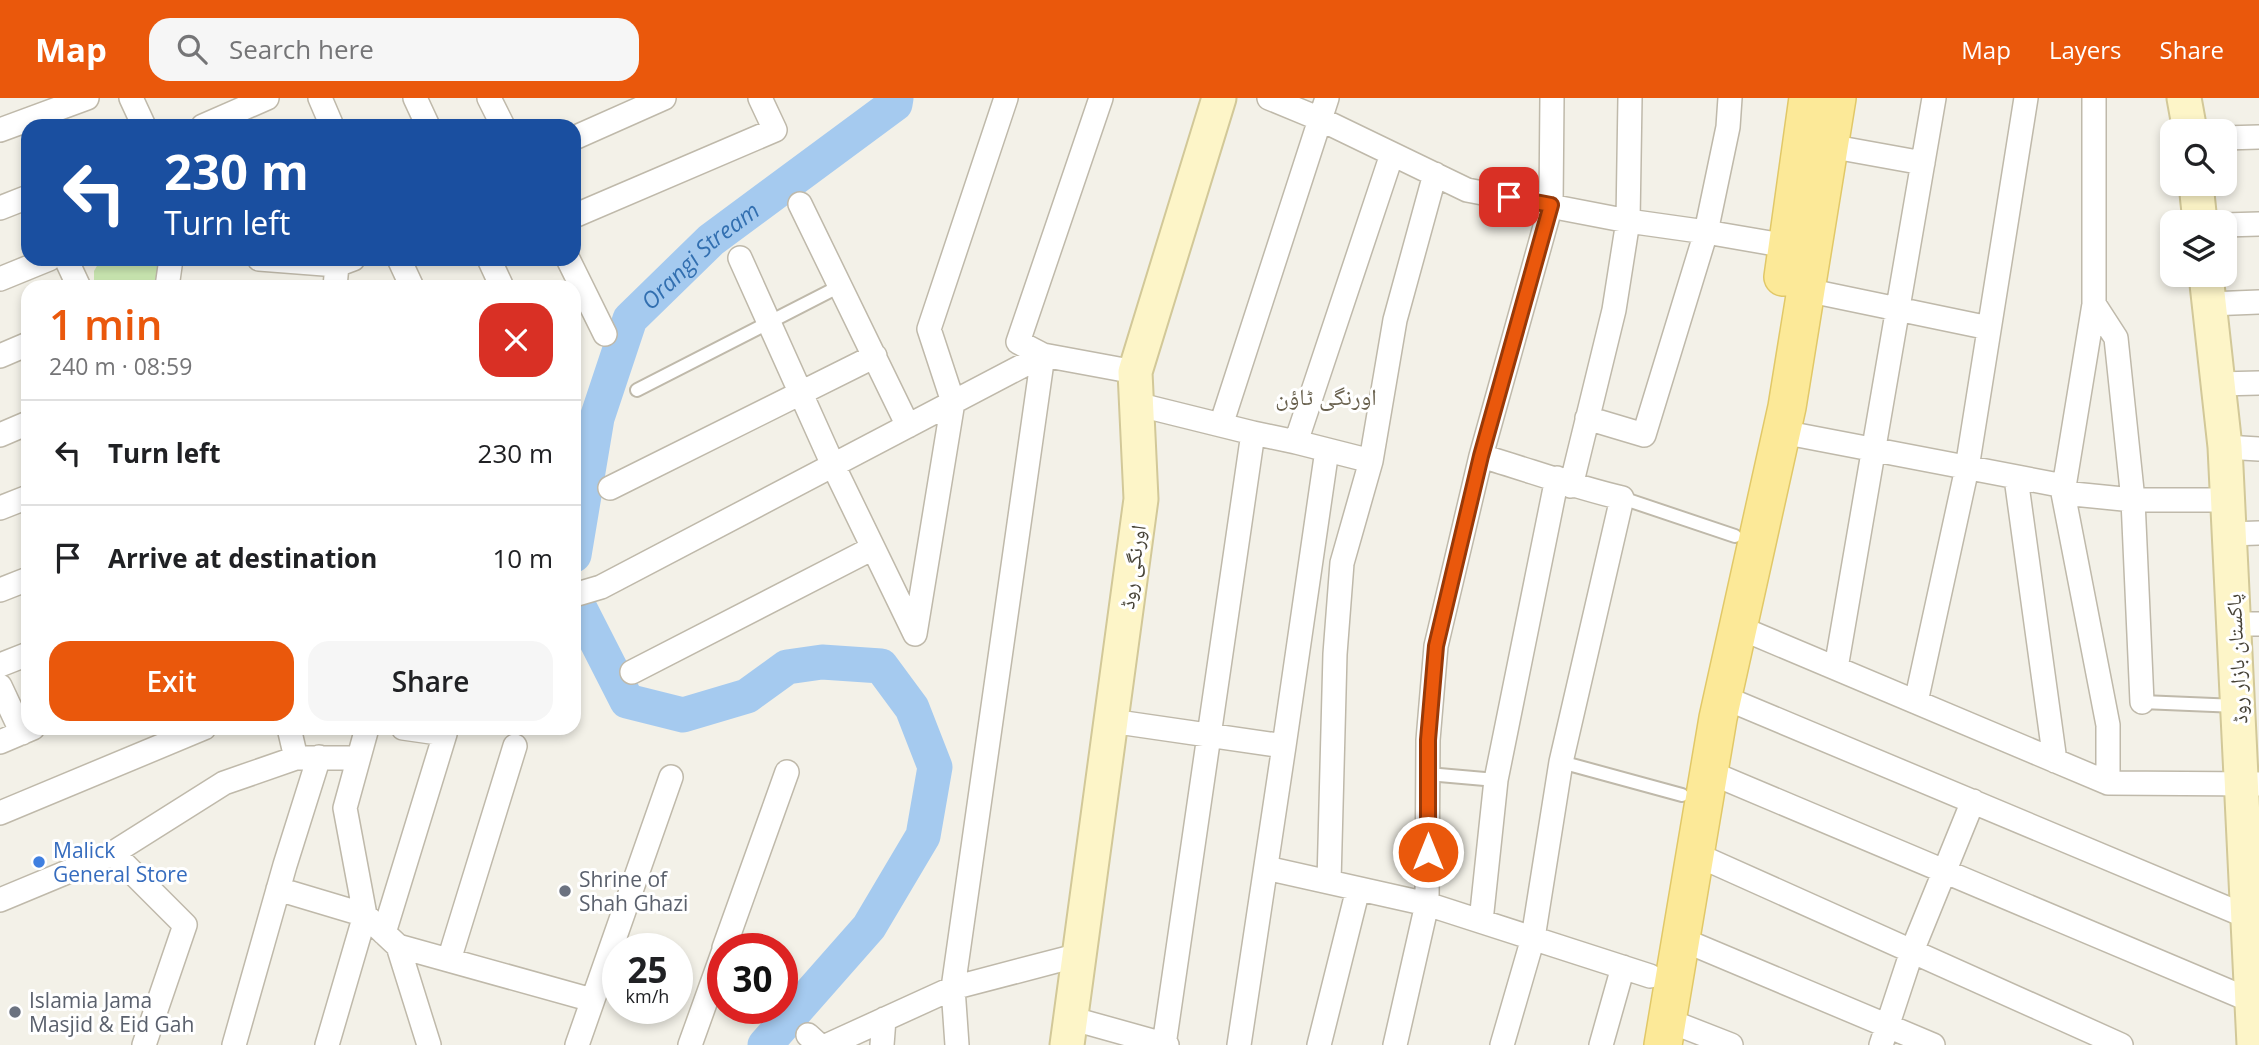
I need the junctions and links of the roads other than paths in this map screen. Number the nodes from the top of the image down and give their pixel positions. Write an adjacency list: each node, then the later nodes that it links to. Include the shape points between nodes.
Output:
1 (88, 98): 23 (street)
2 (131, 98): 24 (street)
3 (267, 98): 25 (street)
4 (320, 98): 26 (street)
5 (415, 98): 27 (street)
6 (489, 98): 28 (street)
7 (664, 98): 32 (street)
8 (760, 98): 43 (street, via 775,130)
9 (1006, 98): 73 (street, via 929,329)
10 (1101, 98): 65 (street, via 1018,342)
11 (1219, 98): 70 (street, اورنگی روڈ)
12 (1269, 98): 22 (street)
13 (1552, 98): 41 (street)
14 (1630, 98): 44 (street)
15 (1730, 98): 47 (street)
16 (1808, 98): 48 (main road)
17 (1837, 98): 35 (main road)
18 (1934, 98): 37 (street)
19 (2026, 98): 62 (street)
20 (2094, 98): 59 (street)
21 (2184, 98): 29 (street)
22 (1323, 109): 36 (street); 75 (street)
23 (30, 119)
24 (141, 119)
25 (219, 119)
26 (329, 119)
27 (425, 119)
28 (500, 119)
29 (2188, 119)
30 (21, 122): 31 (street)
31 (0, 130)
32 (581, 135)
33 (2259, 137): 34 (street)
34 (2237, 138)
35 (1829, 146): 37 (street); 57 (main road)
36 (1392, 154): 38 (street); 81 (street)
37 (1923, 163): 60 (street)
38 (1435, 174): 41 (street, via 1467,190); 87 (street, via 1395,320)
39 (21, 200): 42 (street)
40 (800, 204): 55 (street)
41 (1551, 205): 44 (street); 86 (street)
42 (0, 208)
43 (581, 213)
44 (1628, 221): 47 (street); 74 (street, via 1614,310)
45 (2259, 224): 46 (street)
46 (2237, 225)
47 (1706, 232): 48 (street); 74 (street, via 1644,435)
48 (1787, 246): 100 (main road, via 1772,357)
49 (740, 258): 61 (street)
50 (32, 266): 53 (street)
51 (312, 266): 52 (street)
52 (342, 270)
53 (0, 279)
54 (581, 285): 63 (street)
55 (840, 286): 61 (lane); 67 (street)
56 (2208, 289): 58 (street); 69 (street, پاکستان بازار روڈ)
57 (1806, 290): 60 (street); 78 (main road)
58 (2259, 302)
59 (2094, 304): 93 (street); 96 (street, via 2116,338)
60 (1897, 309): 62 (street); 85 (street)
61 (768, 323): 71 (lane); 72 (street)
62 (1989, 328): 89 (street)
63 (605, 334)
64 (21, 347): 66 (street)
65 (1043, 355): 70 (street); 73 (street); 162 (street)
66 (0, 356)
67 (874, 356): 72 (street); 76 (street)
68 (2259, 383): 69 (street)
69 (2218, 384): 82 (street, پاکستان بازار روڈ)
70 (1135, 388): 75 (street); 117 (street, اورنگی روڈ, via 1141,499)
71 (637, 390)
72 (801, 393): 88 (street); 92 (street)
73 (953, 402): 76 (street); 101 (street, via 915,634)
74 (1587, 418): 91 (street)
75 (1220, 425): 79 (street)
76 (908, 426): 88 (street)
77 (21, 427): 80 (street)
78 (1782, 432): 85 (street); 106 (main road)
79 (1254, 433): 81 (street); 123 (street)
80 (0, 435)
81 (1296, 442): 84 (street)
82 (2225, 447): 83 (street); 97 (street, پاکستان بازار روڈ)
83 (2259, 449)
84 (1327, 450): 87 (street); 126 (street)
85 (1872, 450): 89 (street); 109 (street)
86 (1481, 456): 91 (street); 132 (street, via 1436,646)
87 (1371, 461): 145 (street, via 1342,563)
88 (833, 465): 101 (street); 104 (street, via 601,587)
89 (1967, 468): 90 (street); 113 (street)
90 (2016, 478): 93 (street); 129 (street)
91 (1564, 482): 94 (street); 134 (street)
92 (610, 488)
93 (2064, 489): 96 (street); 136 (street, via 2108,725)
94 (1622, 498): 100 (lane); 130 (street)
95 (21, 500): 98 (street)
96 (2133, 500): 97 (street); 114 (street)
97 (2228, 500): 99 (street, پاکستان بازار روڈ)
98 (0, 509)
99 (2244, 534): 105 (street, پاکستان بازار روڈ)
100 (1735, 536): 135 (main road)
101 (873, 548): 110 (street)
102 (21, 582): 103 (street)
103 (0, 590)
104 (581, 593)
105 (2246, 624): 115 (street, پاکستان بازار روڈ)
106 (1738, 627): 109 (street); 112 (main road)
107 (21, 657): 108 (street)
108 (0, 665)
109 (1836, 668): 113 (street)
110 (632, 672)
111 (0, 686): 116 (street)
112 (1723, 697): 135 (main road); 138 (street)
113 (1916, 702): 129 (street)
114 (2142, 702): 115 (lane)
115 (2248, 706): 137 (street, پاکستان بازار روڈ)
116 (21, 719)
117 (1111, 721): 123 (street); 158 (street, اورنگی روڈ)
118 (21, 733): 124 (street)
119 (187, 735): 139 (street)
120 (293, 735): 127 (street)
121 (365, 735): 128 (street)
122 (445, 735): 156 (street)
123 (1211, 735): 126 (street); 180 (street)
124 (0, 742)
125 (514, 746): 159 (street)
126 (1284, 746): 142 (street)
127 (307, 757): 128 (street); 140 (street, via 224,783); 147 (street)
128 (358, 758): 150 (street, via 345,808)
129 (2055, 761): 136 (street)
130 (1561, 762): 135 (lane); 154 (street)
131 (787, 772): 153 (street)
132 (1428, 774): 134 (lane); 149 (street)
133 (671, 777): 164 (street)
134 (1496, 780): 152 (street)
135 (1696, 783): 141 (main road); 144 (street); 161 (main road)
136 (2108, 783): 137 (street)
137 (2250, 784): 143 (street, پاکستان بازار روڈ)
138 (1973, 801): 144 (street); 151 (street)
139 (0, 813)
140 (113, 853): 148 (street); 172 (street, via 185,925)
141 (1695, 854): 155 (main road); 157 (street)
142 (1266, 867): 145 (street); 181 (street)
143 (2252, 868): 151 (street, پاکستان بازار روڈ)
144 (1945, 871): 157 (street); 165 (street)
145 (1329, 882): 146 (street)
146 (1358, 888): 149 (street); 182 (street)
147 (278, 889): 150 (street); 173 (street)
148 (0, 900)
149 (1427, 904): 152 (street); 183 (street)
150 (365, 915): 156 (street); 174 (street)
151 (2248, 916): 160 (street, پاکستان بازار روڈ)
152 (1481, 921): 154 (street)
153 (730, 933)
154 (1533, 938): 161 (street); 184 (street)
155 (1681, 939): 168 (main road); 169 (street)
156 (391, 940): 159 (street); 175 (street)
157 (1912, 951): 169 (street); 189 (street)
158 (1079, 955): 162 (street); 167 (street, اورنگی روڈ)
159 (449, 960): 164 (street)
160 (2255, 960): 165 (street, پاکستان بازار روڈ)
161 (1637, 971): 185 (street); 186 (main road)
162 (953, 988): 166 (street); 179 (street)
163 (707, 998): 177 (street)
164 (592, 1000): 176 (street)
165 (2252, 1001): 171 (street, پاکستان بازار روڈ)
166 (884, 1019): 170 (street); 178 (street)
167 (1069, 1031): 180 (street)
168 (1665, 1032): 187 (street)
169 (1884, 1035): 188 (street)
170 (818, 1042)
171 (2255, 1042)
172 (144, 1045)
173 (234, 1045)
174 (327, 1045)
175 (429, 1045)
176 (577, 1045)
177 (690, 1045)
178 (882, 1045)
179 (957, 1045)
180 (1165, 1045)
181 (1239, 1045)
182 (1319, 1045)
183 (1395, 1045)
184 (1502, 1045)
185 (1601, 1045)
186 (1639, 1045)
187 (1731, 1045)
188 (1933, 1045)
189 (2121, 1045)

